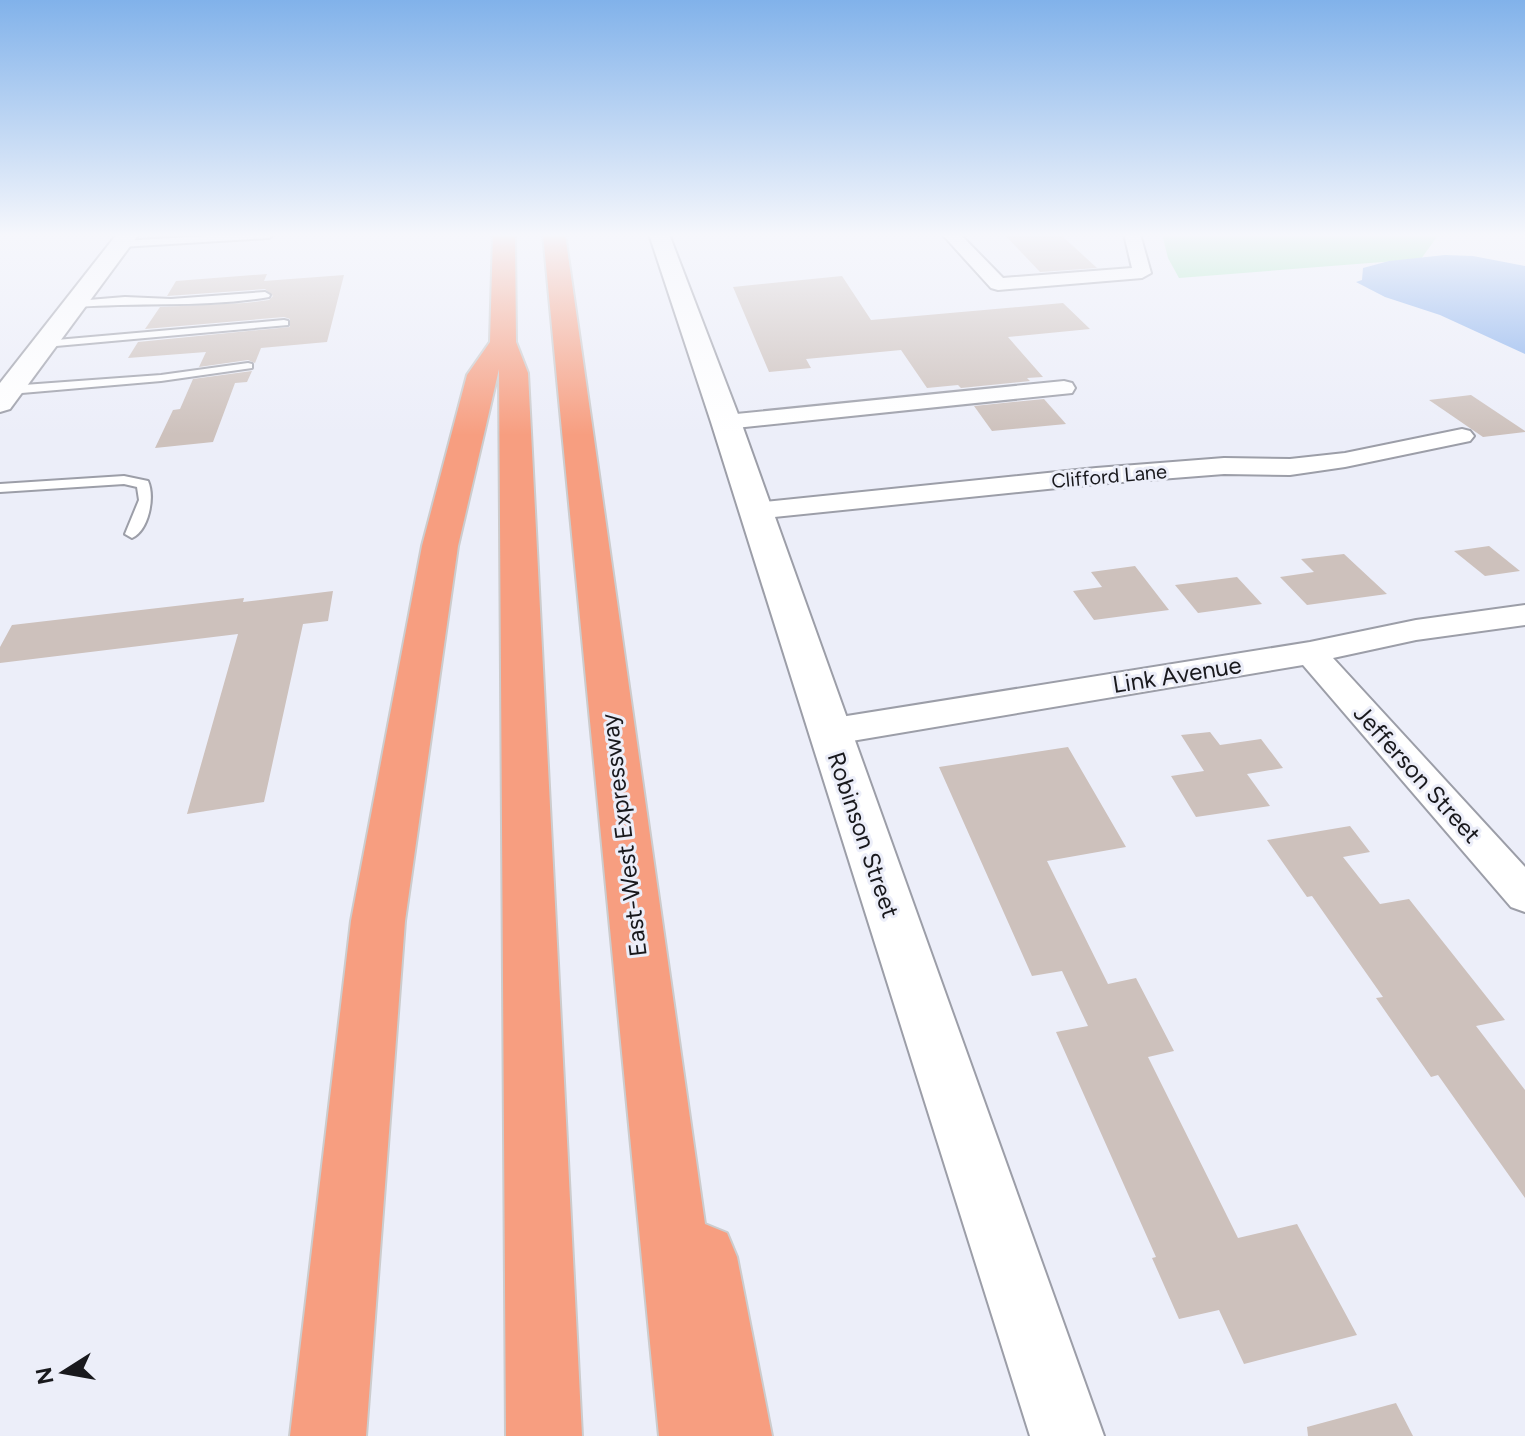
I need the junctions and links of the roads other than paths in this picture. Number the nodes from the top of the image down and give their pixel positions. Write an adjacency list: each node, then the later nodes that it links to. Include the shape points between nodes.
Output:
1 (78, 301): 8 (main road)
2 (129, 301): 8 (lane)
3 (159, 301): 4 (lane)
4 (184, 301)
5 (503, 301): 10 (highway)
6 (562, 301): 22 (highway, East-West Expressway)
7 (683, 301): 15 (street, Robinson Street)
8 (76, 304): 11 (main road)
9 (284, 323): 11 (lane)
10 (503, 342): 25 (highway, via 481,375 440,546 378,921); 26 (highway, via 514,373)
11 (45, 344): 14 (main road)
12 (248, 366): 14 (lane)
13 (1064, 388): 15 (street)
14 (5, 396)
15 (726, 422): 18 (street, Robinson Street)
16 (1462, 436): 18 (street, Clifford Lane, via 1290,467 1110,475)
17 (0, 488): 19 (lane, via 111,480 143,484 146,500)
18 (755, 511): 23 (street, Robinson Street)
19 (132, 534)
20 (1525, 615): 21 (street, Link Avenue, via 1416,630)
21 (1310, 653): 23 (street, Link Avenue); 24 (street, Jefferson Street)
22 (610, 720): 27 (highway, East-West Expressway); 28 (highway)
23 (828, 732): 29 (street, Robinson Street)
24 (1525, 895)
25 (328, 1436)
26 (544, 1436)
27 (697, 1436)
28 (734, 1436)
29 (1067, 1436)

